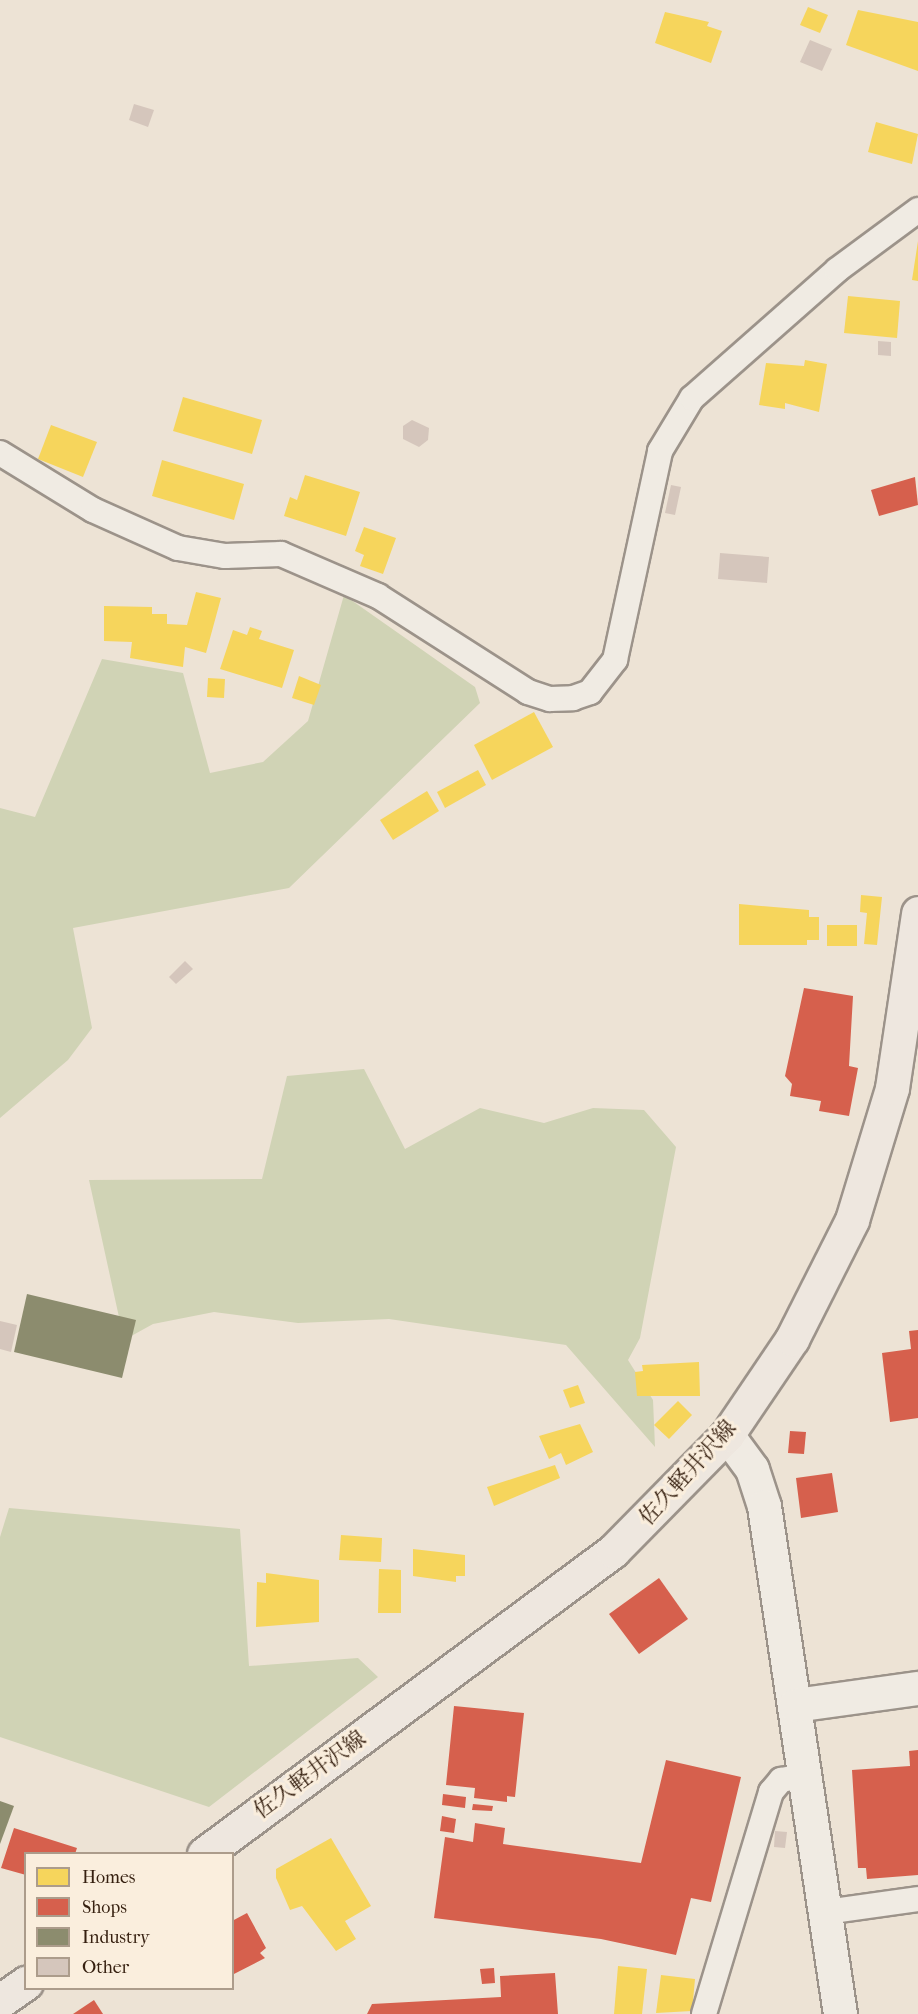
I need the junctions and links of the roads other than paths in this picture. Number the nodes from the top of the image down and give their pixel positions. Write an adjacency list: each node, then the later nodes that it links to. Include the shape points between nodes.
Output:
1 (918, 210): 2 (street, via 837,270 692,398 660,451 615,660 591,692 573,698 550,699 528,692 378,596 281,554 225,556 178,548 93,510)
2 (0, 453)
3 (918, 914): 4 (main road, 佐久軽井沢線, via 892,1088 852,1220 792,1339)
4 (727, 1434): 6 (street, via 752,1469 764,1506); 8 (main road, 佐久軽井沢線, via 613,1551)
5 (918, 1688): 6 (street)
6 (795, 1705): 7 (street)
7 (804, 1776): 10 (street); 13 (street, via 781,1780 771,1792)
8 (207, 1852)
9 (918, 1899): 10 (street)
10 (826, 1912): 14 (street)
11 (24, 1984): 12 (main road)
12 (0, 2001)
13 (704, 2014)
14 (840, 2014)

